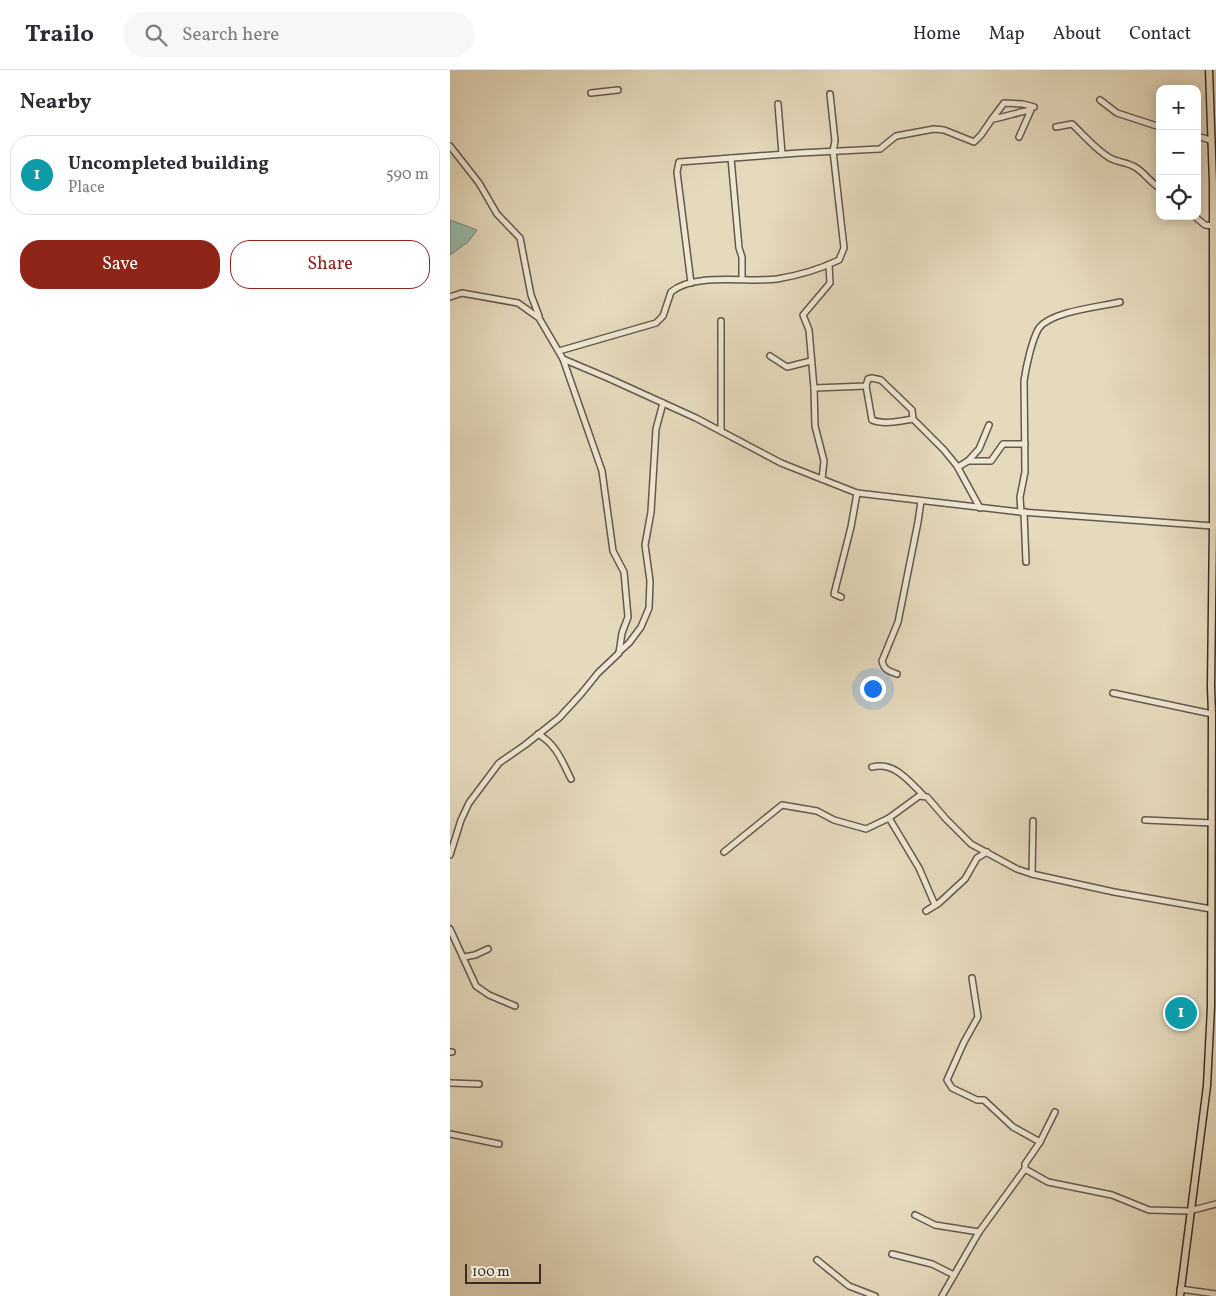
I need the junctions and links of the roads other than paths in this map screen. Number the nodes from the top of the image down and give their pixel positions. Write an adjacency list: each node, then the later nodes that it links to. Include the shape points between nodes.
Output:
1 (1209, 70): 8 (main road)
2 (618, 90): 3 (street)
3 (591, 93)
4 (830, 94): 16 (street, via 835,141)
5 (1100, 100): 10 (street, via 1117,113)
6 (778, 104): 17 (street)
7 (1034, 107): 9 (street, via 1004,103)
8 (1213, 117): 14 (main road)
9 (992, 119): 12 (street, via 1031,110); 16 (street, via 974,142 934,129 896,136 880,150)
10 (1156, 126)
11 (1056, 127): 20 (street, via 1072,124 1104,154 1133,166)
12 (1019, 136)
13 (1201, 137): 14 (street)
14 (1210, 140): 19 (main road)
15 (450, 146): 28 (street, via 479,183 497,214 520,238)
16 (833, 151): 17 (street); 23 (street, via 844,248 839,260)
17 (782, 154): 18 (street)
18 (731, 158): 24 (street); 25 (street, via 684,160 677,165)
19 (1214, 183): 22 (main road)
20 (1156, 186)
21 (1199, 220): 22 (street)
22 (1213, 226): 48 (main road)
23 (829, 264): 24 (street, via 808,273 776,279); 33 (street, via 830,283 803,316 808,324)
24 (742, 278): 25 (street)
25 (691, 283): 30 (street, via 671,292 663,316 656,323)
26 (450, 297): 28 (street, via 462,293 518,303)
27 (1120, 302): 40 (street, via 1058,316 1039,329 1024,380)
28 (539, 318): 30 (street)
29 (721, 321): 39 (street)
30 (559, 351): 32 (street)
31 (770, 356): 33 (street, via 786,367)
32 (564, 360): 36 (street); 52 (street, via 602,472 613,551 624,572 628,617)
33 (812, 361): 35 (street)
34 (866, 386): 35 (street); 37 (street, via 868,379 881,380 912,410); 37 (street, via 872,420)
35 (814, 388): 43 (street, via 815,426 824,461)
36 (663, 403): 39 (street); 52 (street, via 656,429 651,512 645,545 650,581 649,608 641,627)
37 (913, 419): 42 (street)
38 (990, 425): 41 (street, via 979,449)
39 (722, 432): 43 (street)
40 (1025, 444): 41 (street, via 1002,444 991,461); 47 (street, via 1020,497)
41 (968, 461): 42 (street)
42 (958, 467): 46 (street)
43 (822, 480): 44 (street)
44 (857, 493): 45 (street); 51 (street, via 834,594)
45 (921, 501): 46 (street); 53 (street, via 898,622 882,661 886,670)
46 (980, 508): 47 (street)
47 (1023, 512): 48 (street); 49 (street)
48 (1213, 526): 50 (main road)
49 (1026, 562)
50 (1214, 582): 54 (main road)
51 (841, 597)
52 (619, 653): 57 (street, via 560,718)
53 (897, 674)
54 (1214, 687): 56 (main road)
55 (1112, 693): 56 (street)
56 (1212, 714): 64 (main road)
57 (538, 734): 59 (street, via 555,747); 67 (street, via 498,763 469,803)
58 (872, 766): 60 (street, via 881,764 893,768)
59 (571, 779)
60 (923, 795): 61 (street); 66 (street, via 971,844)
61 (889, 818): 65 (street, via 866,829 834,820 817,811 782,805); 69 (street, via 919,868)
62 (1145, 820): 64 (street)
63 (1033, 821): 68 (street)
64 (1212, 823): 70 (main road)
65 (724, 852)
66 (987, 852): 68 (street, via 1009,866); 69 (street, via 978,858 965,879)
67 (450, 855)
68 (1032, 874): 70 (street)
69 (936, 905): 71 (street)
70 (1211, 908): 72 (main road)
71 (926, 911)
72 (1214, 927): 76 (main road)
73 (450, 929): 75 (street)
74 (488, 949): 75 (street)
75 (464, 957): 78 (street, via 476,986)
76 (1214, 975): 87 (main road, via 1207,1086)
77 (972, 978): 83 (street, via 978,1017 947,1080 952,1088 984,1100 1014,1127)
78 (515, 1006)
79 (450, 1083): 80 (street)
80 (479, 1084)
81 (1055, 1112): 83 (street)
82 (450, 1134): 84 (street)
83 (1040, 1142): 85 (street)
84 (499, 1144)
85 (1025, 1169): 87 (street, via 1048,1182 1112,1195 1149,1210); 89 (street)
86 (1216, 1204): 87 (street)
87 (1189, 1211): 93 (main road)
88 (915, 1215): 89 (street, via 935,1225)
89 (980, 1232): 92 (street)
90 (892, 1254): 92 (street, via 932,1264)
91 (817, 1260): 95 (street, via 848,1286)
92 (954, 1274): 96 (street)
93 (1180, 1292): 94 (street)
94 (1216, 1294)
95 (875, 1296)
96 (942, 1296)

